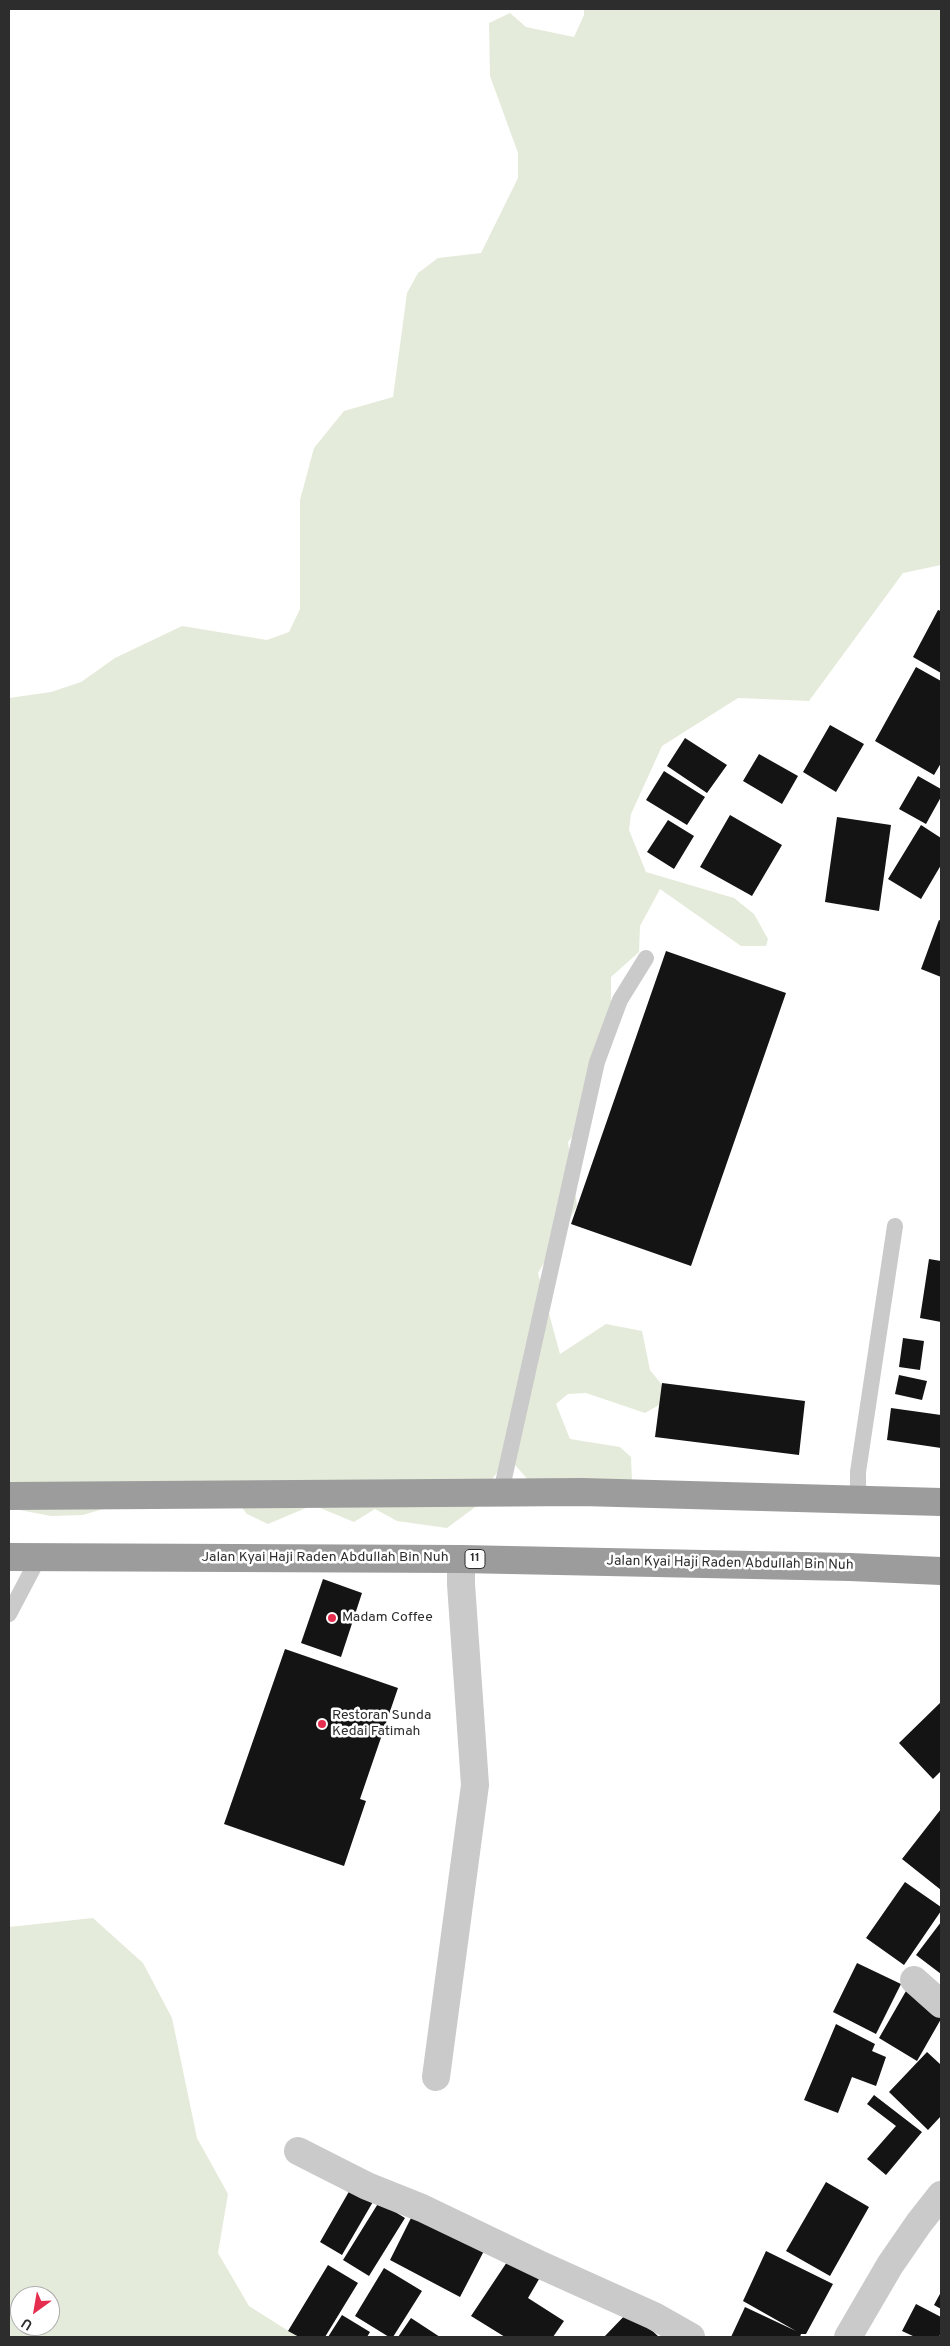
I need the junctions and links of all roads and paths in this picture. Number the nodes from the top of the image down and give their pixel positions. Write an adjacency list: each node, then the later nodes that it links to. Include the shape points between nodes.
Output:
1 (646, 958): 3 (lane, via 620,1000 597,1062)
2 (895, 1226): 5 (lane, via 858,1472)
3 (501, 1492): 4 (highway); 5 (highway)
4 (9, 1496)
5 (858, 1499): 6 (highway)
6 (941, 1502)
7 (9, 1557): 8 (highway, Jalan Kyai Haji Raden Abdullah Bin Nuh / 11)
8 (39, 1557): 9 (highway, Jalan Kyai Haji Raden Abdullah Bin Nuh / 11); 11 (lane)
9 (461, 1558): 10 (highway, Jalan Kyai Haji Raden Abdullah Bin Nuh / 11); 14 (street, via 475,1784)
10 (941, 1571)
11 (9, 1614)
12 (914, 1980): 13 (street)
13 (941, 2004)
14 (436, 2077)
15 (298, 2151): 17 (street, via 367,2186 422,2208 654,2316)
16 (941, 2196): 18 (street, via 890,2265)
17 (691, 2337)
18 (848, 2337)

